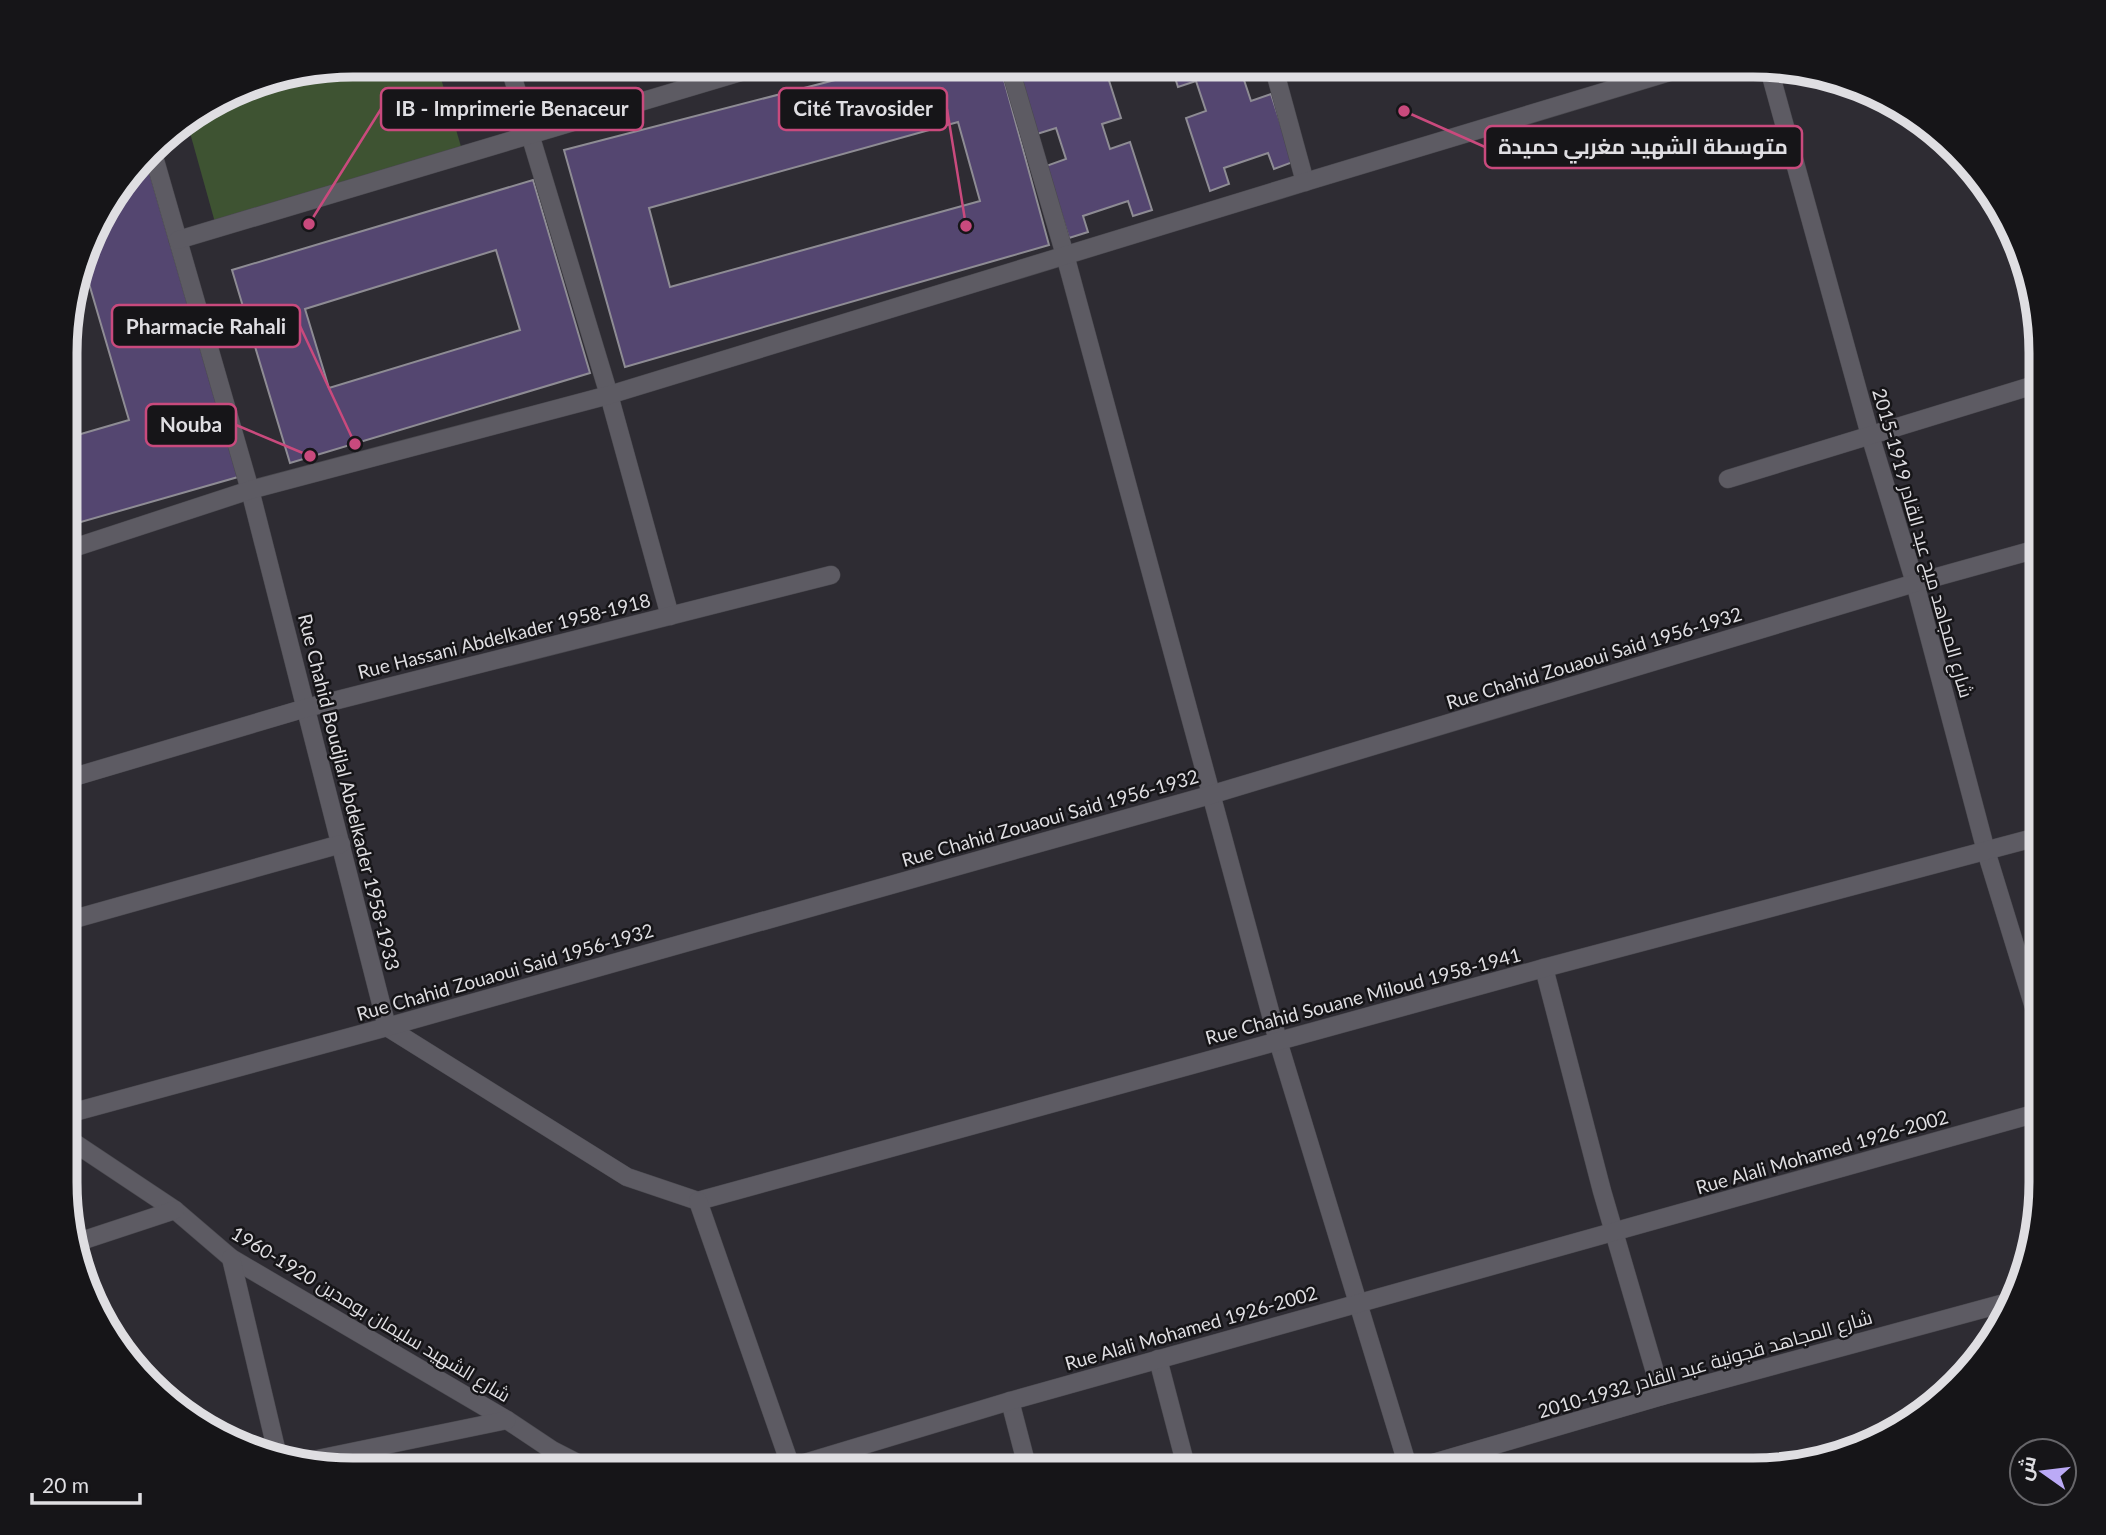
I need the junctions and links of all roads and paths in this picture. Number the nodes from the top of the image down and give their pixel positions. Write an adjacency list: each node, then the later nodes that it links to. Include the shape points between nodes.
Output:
1 (513, 77): 7 (street)
2 (724, 77): 7 (street)
3 (1013, 77): 11 (street)
4 (1276, 77): 9 (street)
5 (1653, 77): 9 (street)
6 (1772, 78): 14 (street, شارع المجاهد ميح عبد القادر 1919-2015)
7 (531, 135): 10 (street); 13 (street)
8 (155, 161): 10 (street, Rue Chahid Boudjlal Abdelkader 1958-1933)
9 (1305, 181): 11 (street)
10 (178, 240): 16 (street, Rue Chahid Boudjlal Abdelkader 1958-1933)
11 (1065, 255): 13 (street); 24 (street)
12 (2029, 387): 14 (street)
13 (609, 396): 16 (street); 21 (street)
14 (1870, 435): 15 (street); 20 (street, شارع المجاهد ميح عبد القادر 1919-2015)
15 (1728, 479)
16 (250, 490): 17 (street); 22 (street, Rue Chahid Boudjlal Abdelkader 1958-1933)
17 (77, 547)
18 (2029, 551): 20 (street, Rue Chahid Zouaoui Said 1956-1932)
19 (831, 575): 21 (street, Rue Hassani Abdelkader 1958-1918)
20 (1915, 583): 24 (street, Rue Chahid Zouaoui Said 1956-1932); 27 (street, شارع المجاهد ميح عبد القادر 1919-2015)
21 (670, 616): 22 (street, Rue Hassani Abdelkader 1958-1918)
22 (306, 708): 23 (street, Rue Hassani Abdelkader 1958-1918); 26 (street, Rue Chahid Boudjlal Abdelkader 1958-1933)
23 (77, 776)
24 (1210, 795): 31 (street, Rue Chahid Zouaoui Said 1956-1932); 32 (street)
25 (2029, 839): 27 (street, Rue Chahid Souane Miloud 1958-1941)
26 (341, 844): 28 (street); 31 (street, Rue Chahid Boudjlal Abdelkader 1958-1933)
27 (1986, 851): 29 (street, Rue Chahid Souane Miloud 1958-1941); 30 (street, شارع المجاهد ميح عبد القادر 1919-2015)
28 (77, 919)
29 (1544, 968): 32 (street, Rue Chahid Souane Miloud 1958-1941); 38 (street)
30 (2029, 991)
31 (387, 1027): 33 (street, Rue Chahid Zouaoui Said 1956-1932); 36 (street, via 627,1177)
32 (1278, 1041): 36 (street, Rue Chahid Souane Miloud 1958-1941); 41 (street)
33 (77, 1111)
34 (2029, 1115): 38 (street, Rue Alali Mohamed 1926-2002)
35 (77, 1145): 37 (street, شارع الشهيد سليمان بومدين 1920-1960)
36 (698, 1200): 50 (street)
37 (175, 1210): 39 (street); 40 (street, شارع الشهيد سليمان بومدين 1920-1960)
38 (1615, 1232): 41 (street, Rue Alali Mohamed 1926-2002); 44 (street)
39 (83, 1240)
40 (230, 1258): 46 (street, شارع الشهيد سليمان بومدين 1920-1960); 47 (street)
41 (1357, 1304): 43 (street, Rue Alali Mohamed 1926-2002); 54 (street)
42 (2001, 1304): 44 (street, شارع المجاهد قجونية عبد القادر 1932-2010)
43 (1158, 1359): 45 (street, Rue Alali Mohamed 1926-2002); 53 (street)
44 (1661, 1396): 55 (street, شارع المجاهد قجونية عبد القادر 1932-2010)
45 (1010, 1401): 51 (street, Rue Alali Mohamed 1926-2002); 52 (street)
46 (507, 1420): 48 (street); 49 (street, شارع الشهيد سليمان بومدين 1920-1960)
47 (276, 1447)
48 (329, 1457)
49 (568, 1458)
50 (780, 1458)
51 (821, 1458)
52 (1025, 1458)
53 (1184, 1458)
54 (1405, 1458)
55 (1450, 1458)

